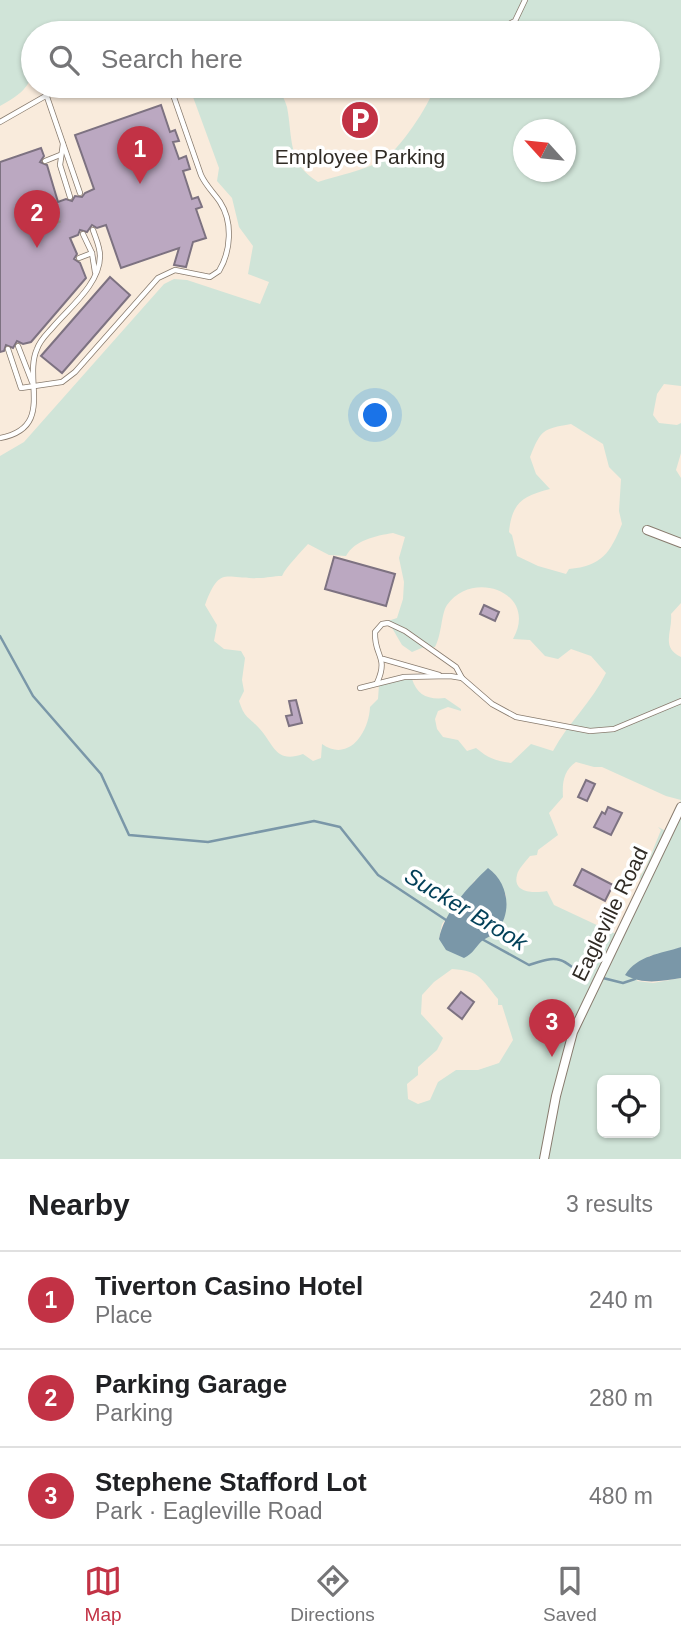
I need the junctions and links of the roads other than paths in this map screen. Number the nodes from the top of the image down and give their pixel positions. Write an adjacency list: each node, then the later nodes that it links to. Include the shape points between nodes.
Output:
1 (525, 0): 2 (lane)
2 (515, 21)
3 (39, 98): 6 (lane)
4 (47, 98): 7 (lane)
5 (174, 98): 19 (lane, via 201,175 227,218 229,237 222,266 210,277 175,270 162,275 69,378)
6 (0, 122)
7 (63, 143): 8 (lane); 10 (lane)
8 (60, 155): 9 (lane); 11 (lane)
9 (45, 161)
10 (80, 193)
11 (70, 197)
12 (93, 230): 16 (lane, via 100,255)
13 (83, 234): 14 (lane)
14 (92, 253): 15 (lane); 16 (lane)
15 (79, 258)
16 (95, 276): 19 (lane, via 37,348)
17 (18, 346): 19 (lane)
18 (8, 349): 19 (lane, via 21,388)
19 (34, 386): 20 (lane, via 35,405 27,421 15,433)
20 (0, 438)
21 (647, 530): 22 (street)
22 (681, 543)
23 (383, 659): 24 (lane); 25 (lane, via 374,647 375,632 388,623 456,667); 26 (lane)
24 (444, 676): 25 (lane); 26 (lane)
25 (462, 678): 28 (lane, via 492,704 516,717 590,731 614,729)
26 (377, 683): 27 (lane)
27 (360, 688)
28 (681, 701)
29 (681, 800): 30 (street, Eagleville Road)
30 (680, 809): 31 (street, Eagleville Road, via 573,1032)
31 (544, 1159)

